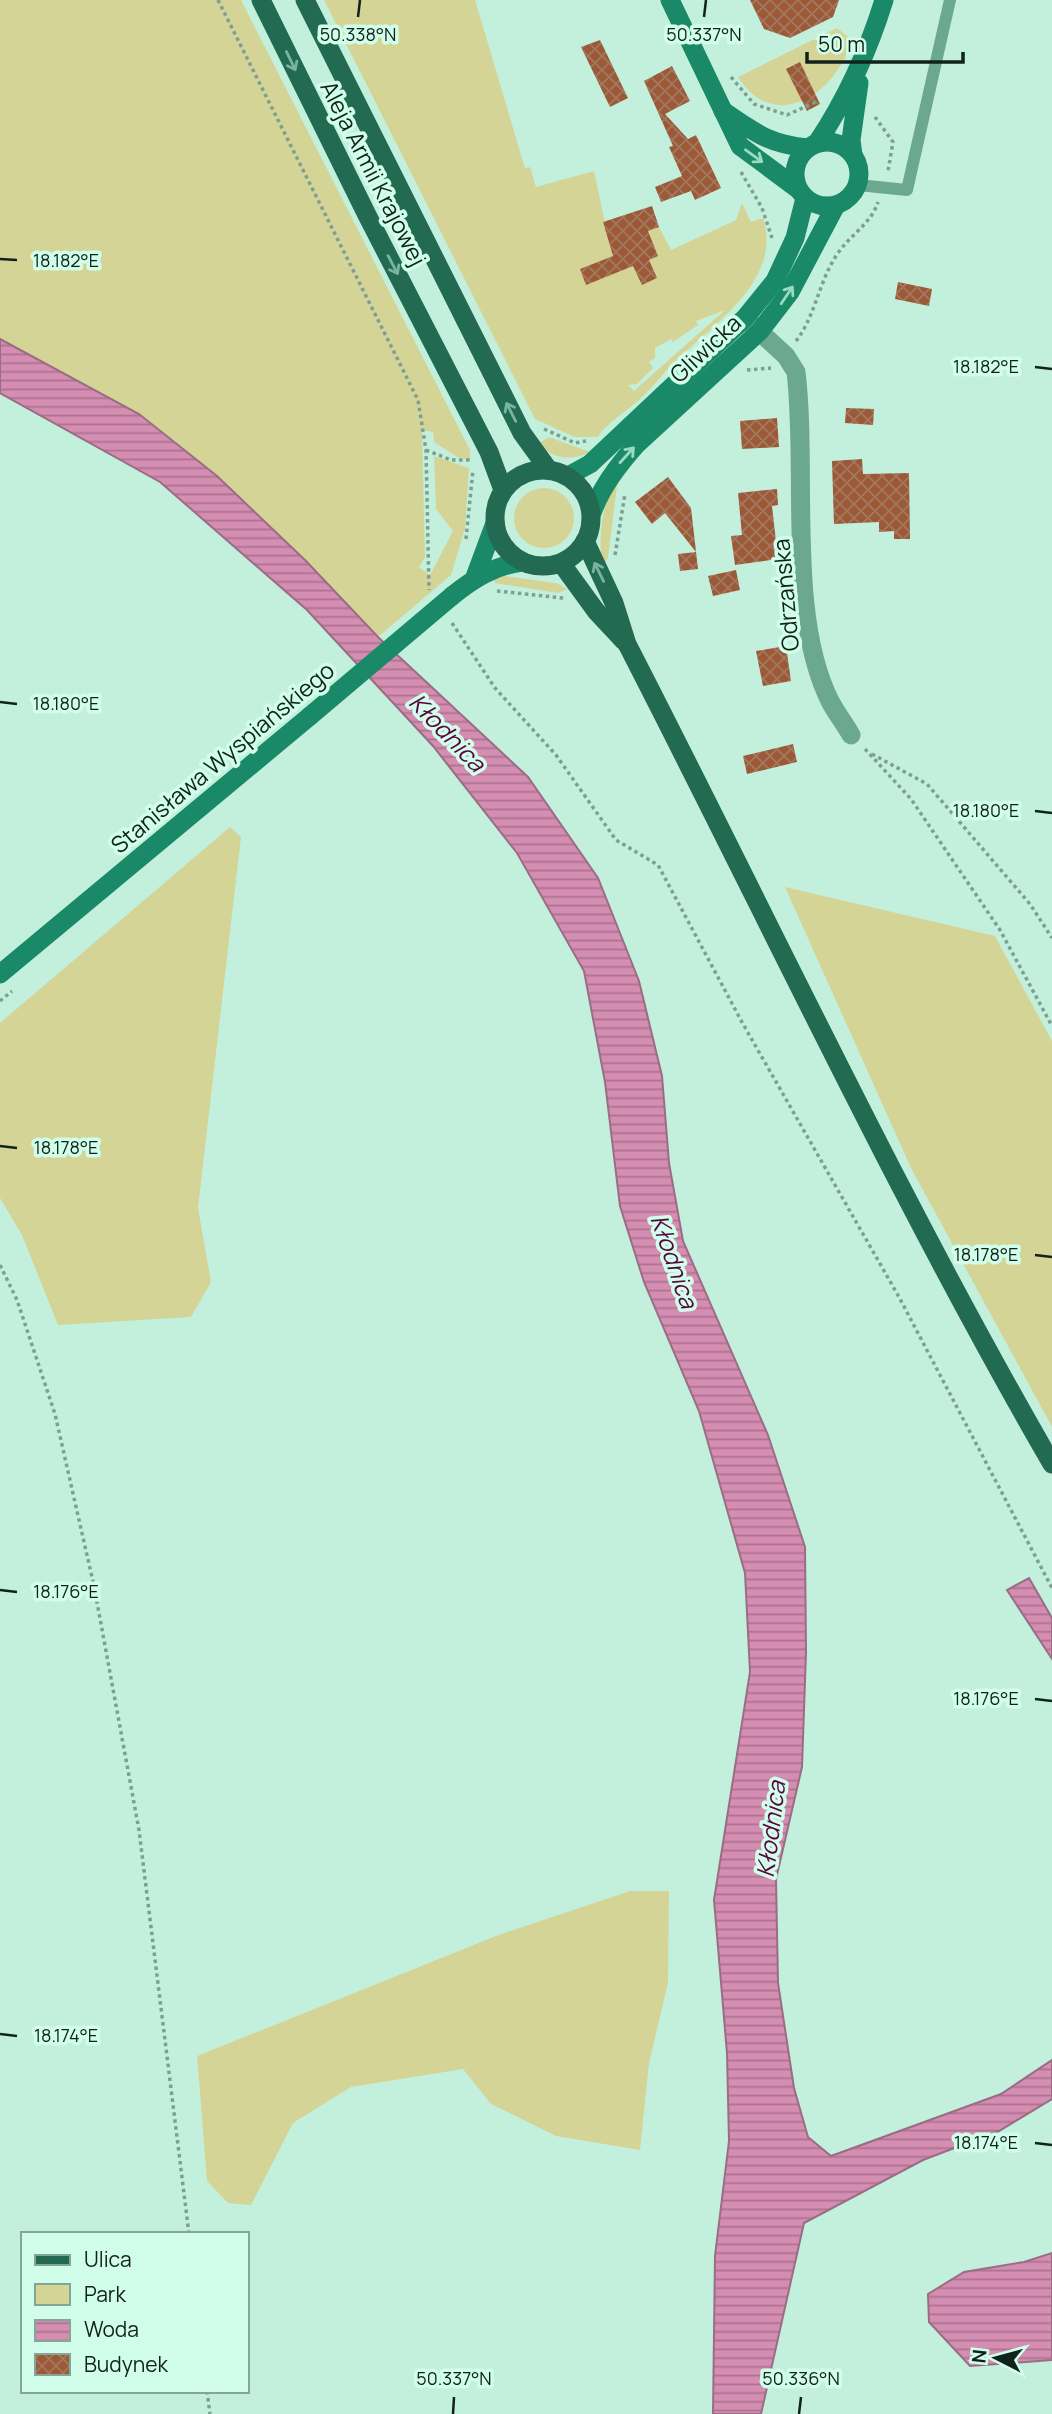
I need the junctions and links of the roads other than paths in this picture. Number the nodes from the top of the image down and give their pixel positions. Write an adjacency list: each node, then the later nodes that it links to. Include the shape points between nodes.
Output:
1 (261, 0): 16 (main road, Aleja Armii Krajowej, one-way to 16, via 446,366)
2 (305, 0): 14 (main road, Aleja Armii Krajowej, one-way to 2, via 522,433)
3 (670, 0): 7 (main road)
4 (884, 0): 6 (main road)
5 (950, 0): 10 (lane, via 907,190)
6 (861, 67): 8 (main road, via 842,106); 9 (main road)
7 (723, 111): 8 (main road, via 779,145); 11 (main road, one-way to 11, via 740,146 785,176)
8 (813, 145): 9 (main road, via 837,143); 11 (main road, via 802,154 795,170)
9 (853, 155): 10 (main road)
10 (858, 185): 12 (main road)
11 (802, 194): 12 (main road, via 814,204); 13 (main road, Gliwicka, via 795,238)
12 (836, 205): 13 (main road, Gliwicka, one-way to 12, via 790,292)
13 (753, 325): 15 (main road, Gliwicka, via 590,464); 17 (main road, Gliwicka, one-way to 13, via 628,453); 24 (street, Odrzańska, via 796,372 806,609 819,672)
14 (548, 469): 15 (main road); 16 (main road, via 523,473)
15 (568, 475): 17 (main road, via 588,498)
16 (503, 490): 18 (main road)
17 (592, 513): 19 (main road)
18 (495, 523): 20 (main road, via 505,548); 22 (main road)
19 (585, 541): 21 (main road); 23 (main road, one-way to 19)
20 (523, 562): 21 (main road); 22 (main road, Stanisława Wyspiańskiego)
21 (561, 563): 23 (main road)
22 (475, 577): 25 (main road, Stanisława Wyspiańskiego, bridge, via 444,598)
23 (627, 644): 26 (main road, via 978,1337)
24 (851, 735)
25 (0, 974)
26 (1052, 1465)

